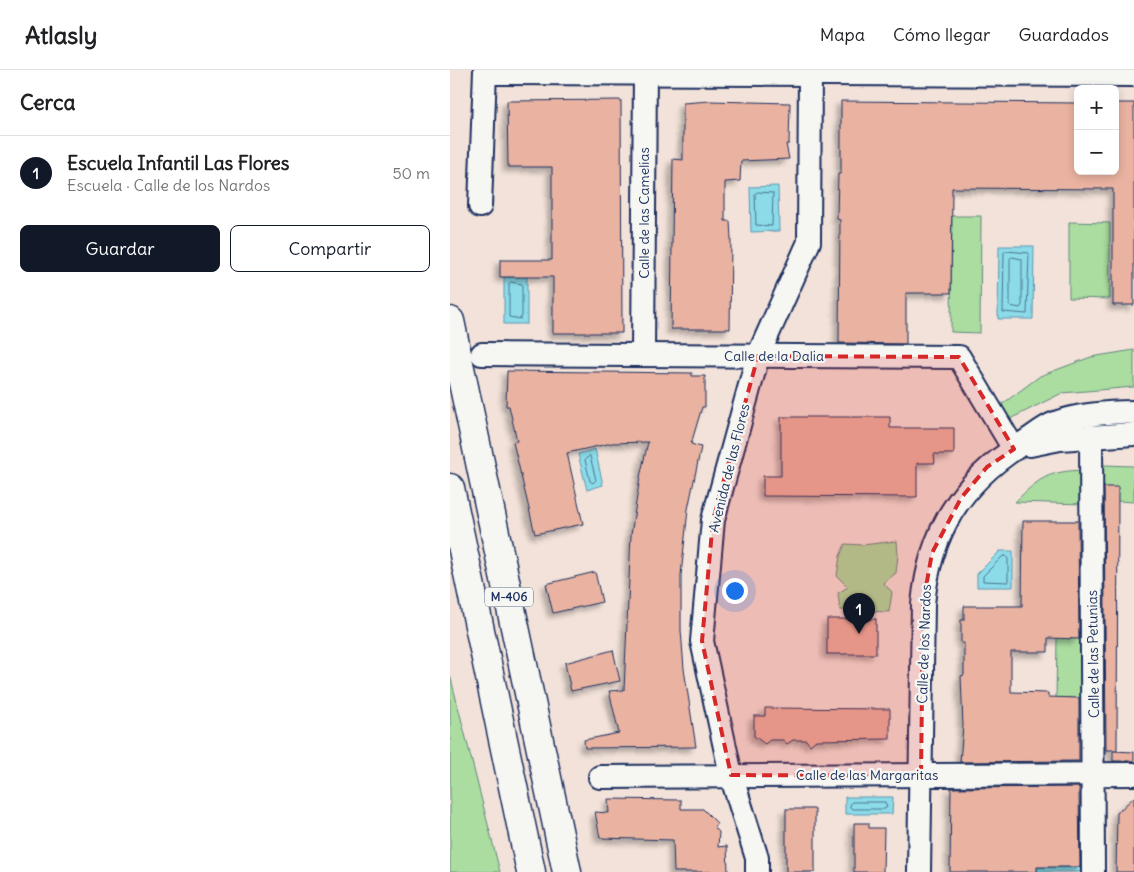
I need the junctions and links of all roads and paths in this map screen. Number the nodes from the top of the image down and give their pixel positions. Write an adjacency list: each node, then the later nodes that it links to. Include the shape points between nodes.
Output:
1 (645, 71): 2 (street); 3 (street); 8 (street, Calle de las Camelias)
2 (810, 71): 4 (street); 9 (street, Avenida de las Flores, via 809,242)
3 (485, 72): 5 (street)
4 (1134, 75)
5 (480, 206)
6 (450, 321): 21 (highway, M-406)
7 (482, 354): 8 (street, Calle de la Dalia)
8 (643, 355): 9 (street, Calle de la Dalia)
9 (758, 356): 13 (street, Calle de la Dalia, via 958,357); 17 (street, Avenida de las Flores, via 713,520 702,641)
10 (1134, 412): 13 (street, Calle de los Nardos, via 1092,414 1054,423)
11 (1134, 434): 12 (street, Calle de los Nardos)
12 (1091, 436): 13 (street, Calle de los Nardos); 15 (street, Calle de las Petunias)
13 (1014, 449): 19 (street, Calle de los Nardos, via 987,468 961,498 932,553 923,604)
14 (450, 488): 20 (highway, M-406)
15 (1094, 774): 16 (street, Calle de las Margaritas); 19 (street, Calle de las Margaritas); 24 (street, Calle de las Petunias)
16 (1134, 774)
17 (731, 775): 18 (street, Calle de las Margaritas); 19 (street, Calle de las Margaritas); 22 (street, Avenida de las Flores, via 757,858)
18 (600, 776)
19 (921, 776): 23 (street, Calle de los Nardos)
20 (531, 872)
21 (567, 872)
22 (757, 872)
23 (919, 872)
24 (1093, 872)

